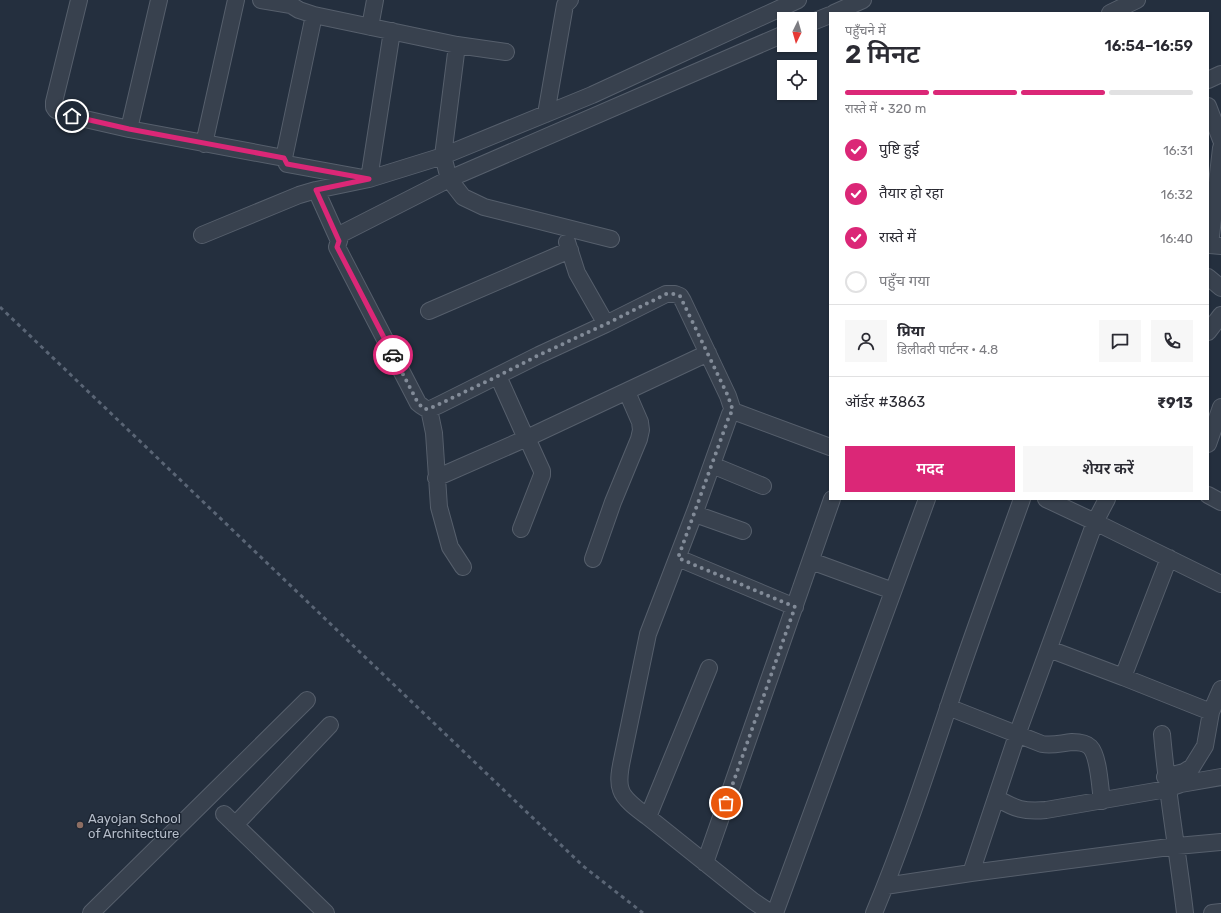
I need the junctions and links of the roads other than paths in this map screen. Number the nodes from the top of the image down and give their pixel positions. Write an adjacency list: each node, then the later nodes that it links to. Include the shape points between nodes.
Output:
1 (79, 0): 25 (street, via 54,107 72,116)
2 (159, 0): 25 (street)
3 (236, 0): 27 (street)
4 (260, 0): 9 (street)
5 (375, 0): 16 (street)
6 (798, 0): 24 (street)
7 (863, 0): 11 (street)
8 (1137, 0): 12 (street)
9 (291, 2): 13 (street, via 299,10)
10 (567, 2): 24 (street)
11 (843, 8)
12 (1112, 12)
13 (314, 15): 16 (street); 30 (street)
14 (829, 15): 15 (street)
15 (817, 20)
16 (370, 27): 17 (street)
17 (392, 31): 19 (street); 31 (street)
18 (777, 37): 32 (street)
19 (457, 45): 20 (street); 29 (street)
20 (506, 52)
21 (1221, 74): 22 (street)
22 (1209, 80)
23 (1209, 109): 26 (street)
24 (546, 114): 29 (street)
25 (129, 129): 27 (street)
26 (1221, 140)
27 (204, 144): 30 (street)
28 (1221, 148): 37 (street, via 1210,245)
29 (443, 156): 31 (street); 32 (street)
30 (284, 158): 31 (street, via 287,164)
31 (369, 179): 33 (street)
32 (449, 179): 35 (street, via 463,197 484,207); 36 (street, via 341,234)
33 (316, 190): 34 (street); 36 (street)
34 (202, 234)
35 (611, 239)
36 (339, 241): 48 (street, via 337,247 418,403 424,409)
37 (1221, 246)
38 (1209, 278): 39 (street)
39 (1221, 288)
40 (429, 311): 42 (street, via 568,246 577,273)
41 (1221, 315): 43 (street)
42 (606, 324): 44 (street, via 666,294 675,294 683,301); 45 (street)
43 (1209, 331)
44 (708, 353): 46 (street); 49 (street)
45 (498, 376): 48 (street); 50 (street)
46 (627, 392): 50 (street); 69 (street, via 641,430)
47 (1221, 407): 51 (street)
48 (429, 409): 54 (street, via 434,433)
49 (733, 411): 52 (street); 53 (street)
50 (527, 438): 54 (street); 65 (street, via 542,475)
51 (1209, 441)
52 (829, 447)
53 (712, 465): 55 (street); 63 (street)
54 (436, 478): 71 (street, via 439,507 448,542)
55 (764, 486)
56 (1209, 496): 62 (street)
57 (832, 500): 70 (street)
58 (927, 500): 73 (street)
59 (1022, 500): 80 (street)
60 (1048, 500): 64 (street)
61 (1107, 500): 64 (street)
62 (1221, 502)
63 (694, 514): 66 (street); 67 (street)
64 (1096, 522): 68 (street); 75 (street)
65 (521, 529)
66 (742, 531)
67 (678, 558): 74 (street); 89 (street, via 648,634 620,773 622,792)
68 (1169, 558): 72 (street); 77 (street)
69 (593, 559)
70 (811, 561): 73 (street); 74 (street)
71 (463, 567)
72 (1221, 584)
73 (893, 591): 99 (street)
74 (795, 607): 92 (street)
75 (1049, 649): 77 (street); 84 (street)
76 (710, 668): 89 (street)
77 (1123, 677): 81 (street)
78 (1221, 689): 81 (street)
79 (307, 700): 96 (street)
80 (948, 707): 84 (street); 94 (street)
81 (1212, 712): 86 (street, via 1205,746 1192,767)
82 (330, 725): 97 (street, via 229,819)
83 (1162, 734): 86 (street)
84 (1017, 735): 87 (street); 88 (street, via 1051,746 1072,742 1090,747 1095,757)
85 (1221, 777): 86 (street, via 1181,784)
86 (1166, 783): 88 (street); 91 (street)
87 (996, 798): 88 (street, via 1012,808 1029,811); 93 (street)
88 (1102, 801)
89 (648, 817): 92 (street)
90 (1221, 842): 91 (street)
91 (1177, 846): 93 (street); 101 (street)
92 (705, 863): 98 (street)
93 (971, 873): 94 (street)
94 (885, 886): 100 (street)
95 (1221, 912): 102 (street)
96 (91, 913)
97 (326, 913)
98 (771, 913)
99 (775, 913)
100 (874, 913)
101 (1185, 913)
102 (1212, 913)

